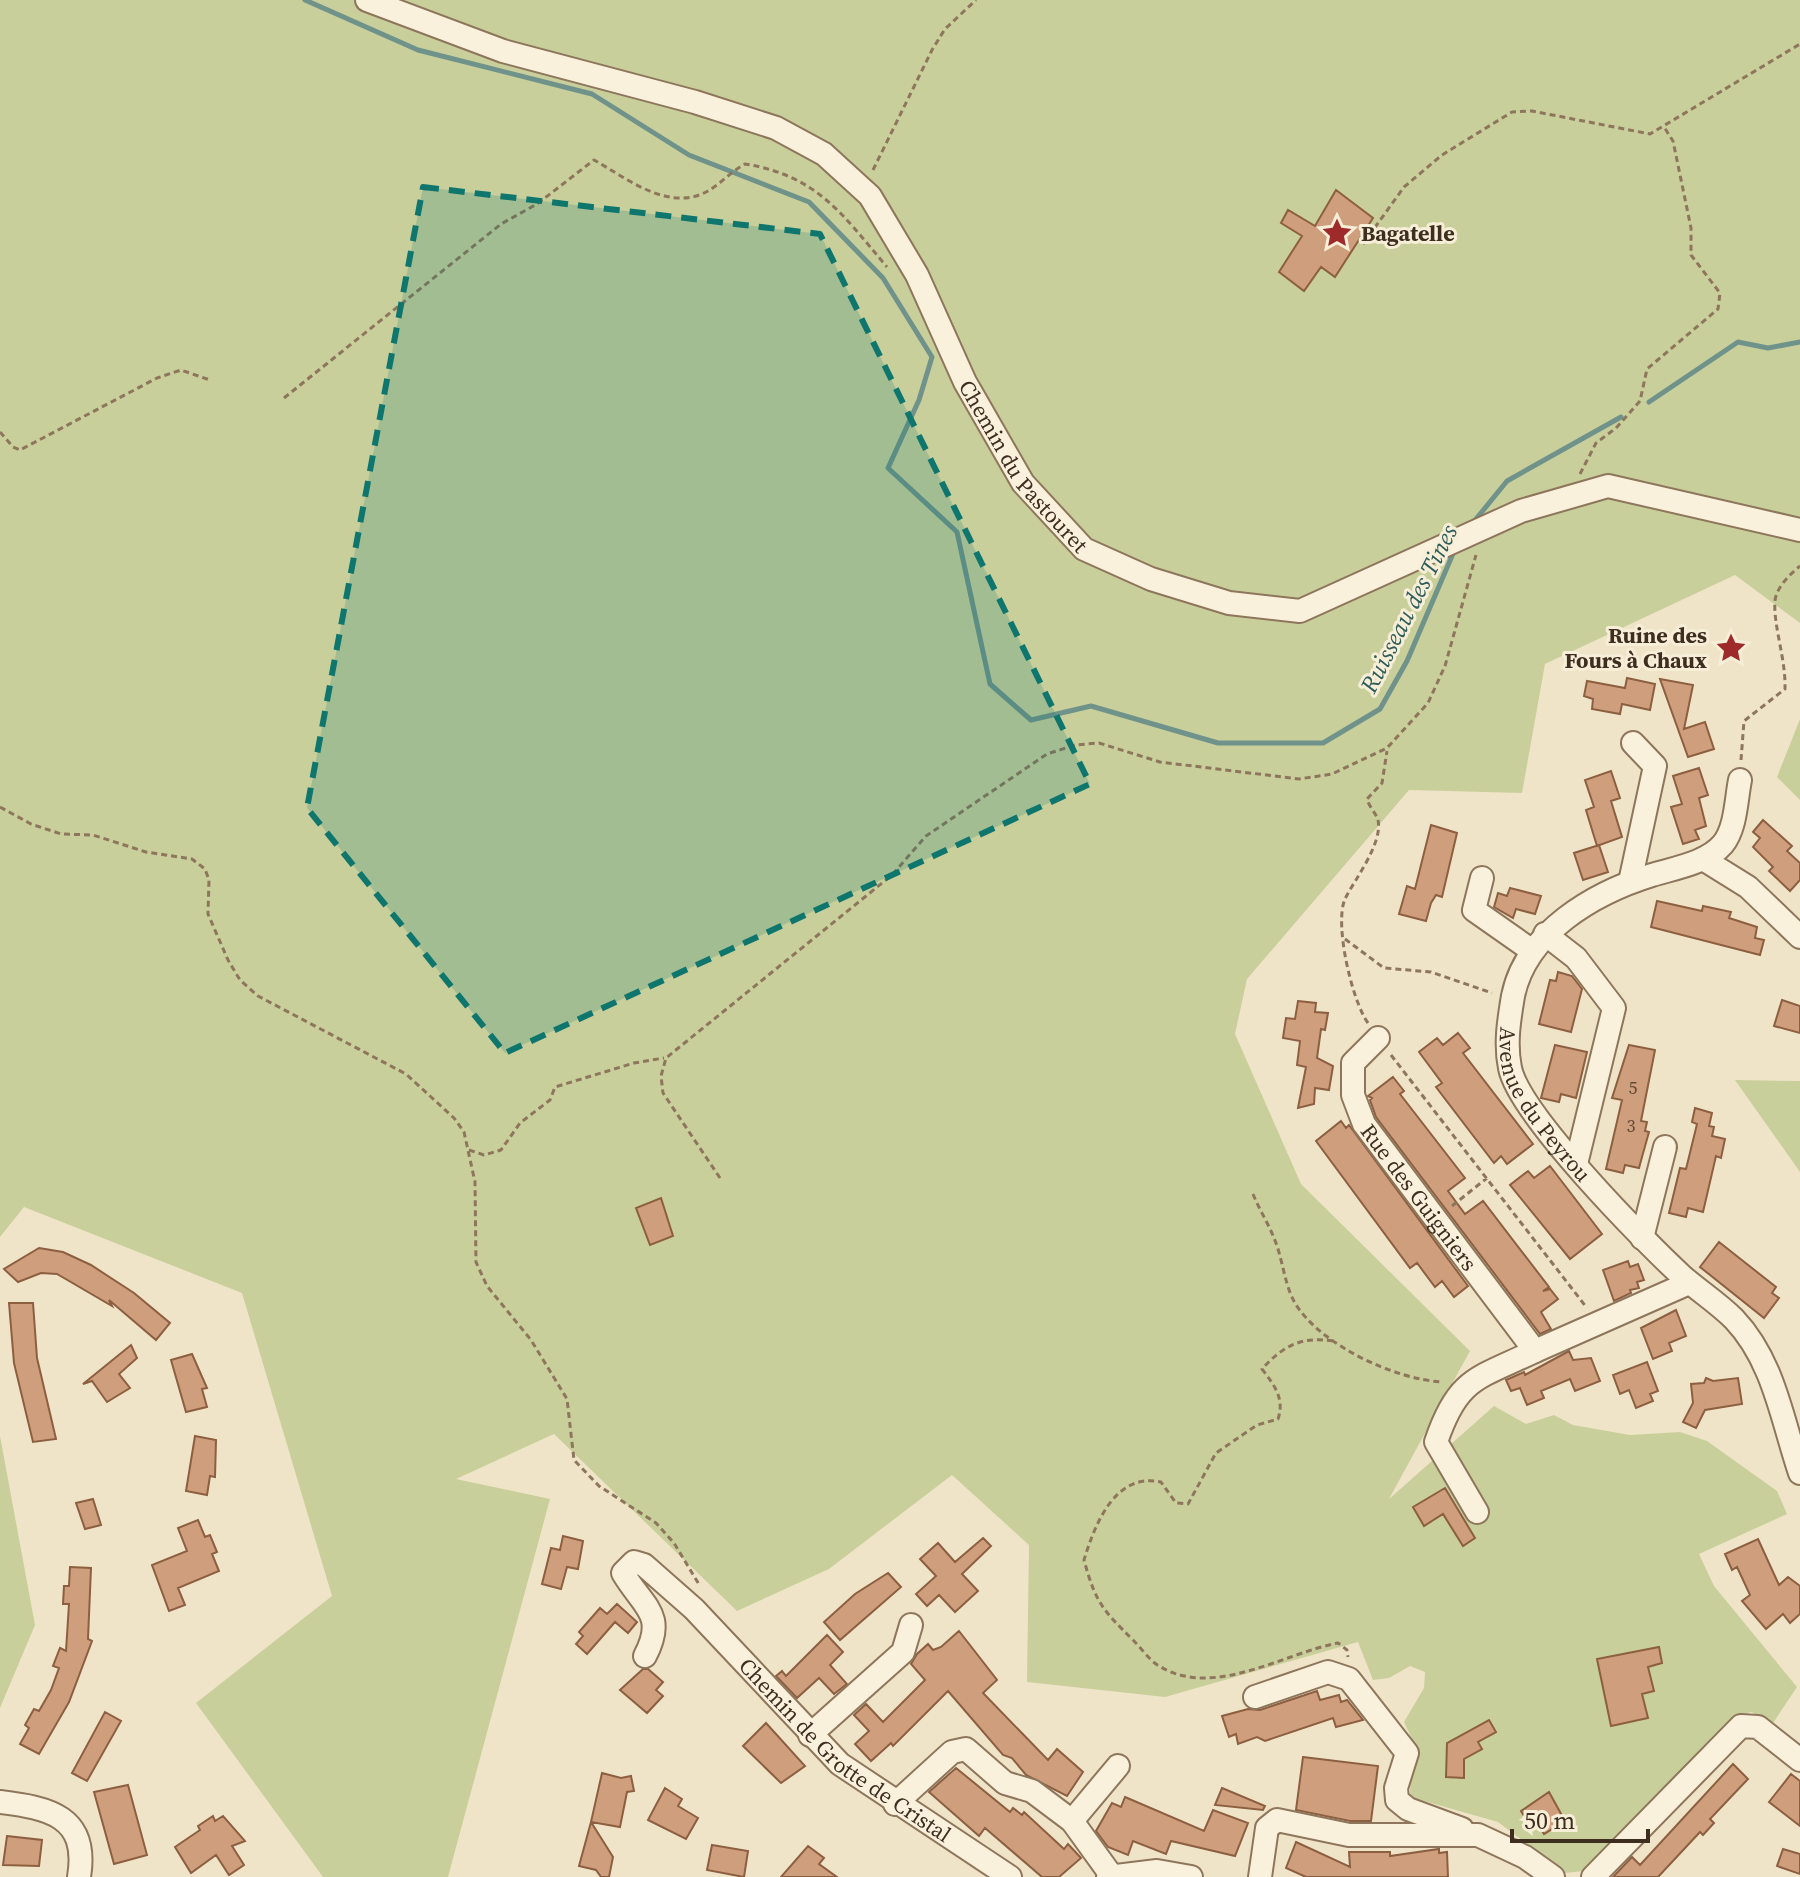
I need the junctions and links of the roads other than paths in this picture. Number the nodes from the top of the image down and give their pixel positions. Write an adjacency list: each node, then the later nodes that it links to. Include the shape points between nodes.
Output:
1 (367, 0): 2 (street, Chemin du Pastouret, via 503,51 776,128 824,154 861,186 917,275 965,382 1023,483 1084,549 1151,579 1229,603 1300,611 1521,511 1608,486)
2 (1799, 529)
3 (1633, 743): 7 (street, via 1655,766)
4 (1740, 780): 5 (street, via 1731,832)
5 (1703, 859): 7 (street); 8 (street, via 1748,887)
6 (1482, 878): 9 (street, via 1474,910)
7 (1630, 882): 9 (street)
8 (1800, 937)
9 (1538, 942): 12 (street, Avenue du Peyrou, via 1512,1001 1507,1031 1510,1070 1522,1099); 12 (street, via 1576,958 1614,1008)
10 (1378, 1038): 15 (street, Rue des Guigniers, via 1353,1063 1353,1095 1364,1124)
11 (1665, 1147): 13 (street)
12 (1576, 1164): 13 (street, Avenue du Peyrou)
13 (1642, 1238): 14 (street, Avenue du Peyrou)
14 (1689, 1283): 15 (street); 16 (street, Avenue du Peyrou, via 1734,1319 1758,1351)
15 (1535, 1351): 18 (street, via 1471,1380 1455,1396 1436,1442)
16 (1796, 1442): 17 (street, Avenue du Peyrou)
17 (1800, 1473)
18 (1477, 1512)
19 (911, 1625): 22 (street, via 903,1652)
20 (645, 1656): 22 (street, Chemin de Grotte de Cristal, via 656,1626 623,1573 627,1566 644,1565 698,1599)
21 (1255, 1697): 28 (street, via 1328,1672 1349,1679 1407,1753 1397,1800)
22 (810, 1735): 26 (street, Chemin de Grotte de Cristal)
23 (1800, 1760): 35 (street, via 1758,1727 1741,1726)
24 (1118, 1766): 27 (street)
25 (0, 1802): 30 (street, via 37,1806 67,1822 79,1840)
26 (895, 1804): 27 (street, via 952,1752 966,1749 1005,1783 1032,1791); 31 (street, Chemin de Grotte de Cristal)
27 (1072, 1821): 29 (street)
28 (1478, 1835): 33 (street, via 1349,1835 1277,1820 1267,1828); 34 (street)
29 (1110, 1876): 32 (street, via 1157,1871)
30 (79, 1877)
31 (1010, 1877)
32 (1191, 1877)
33 (1260, 1877)
34 (1553, 1877)
35 (1593, 1877)

